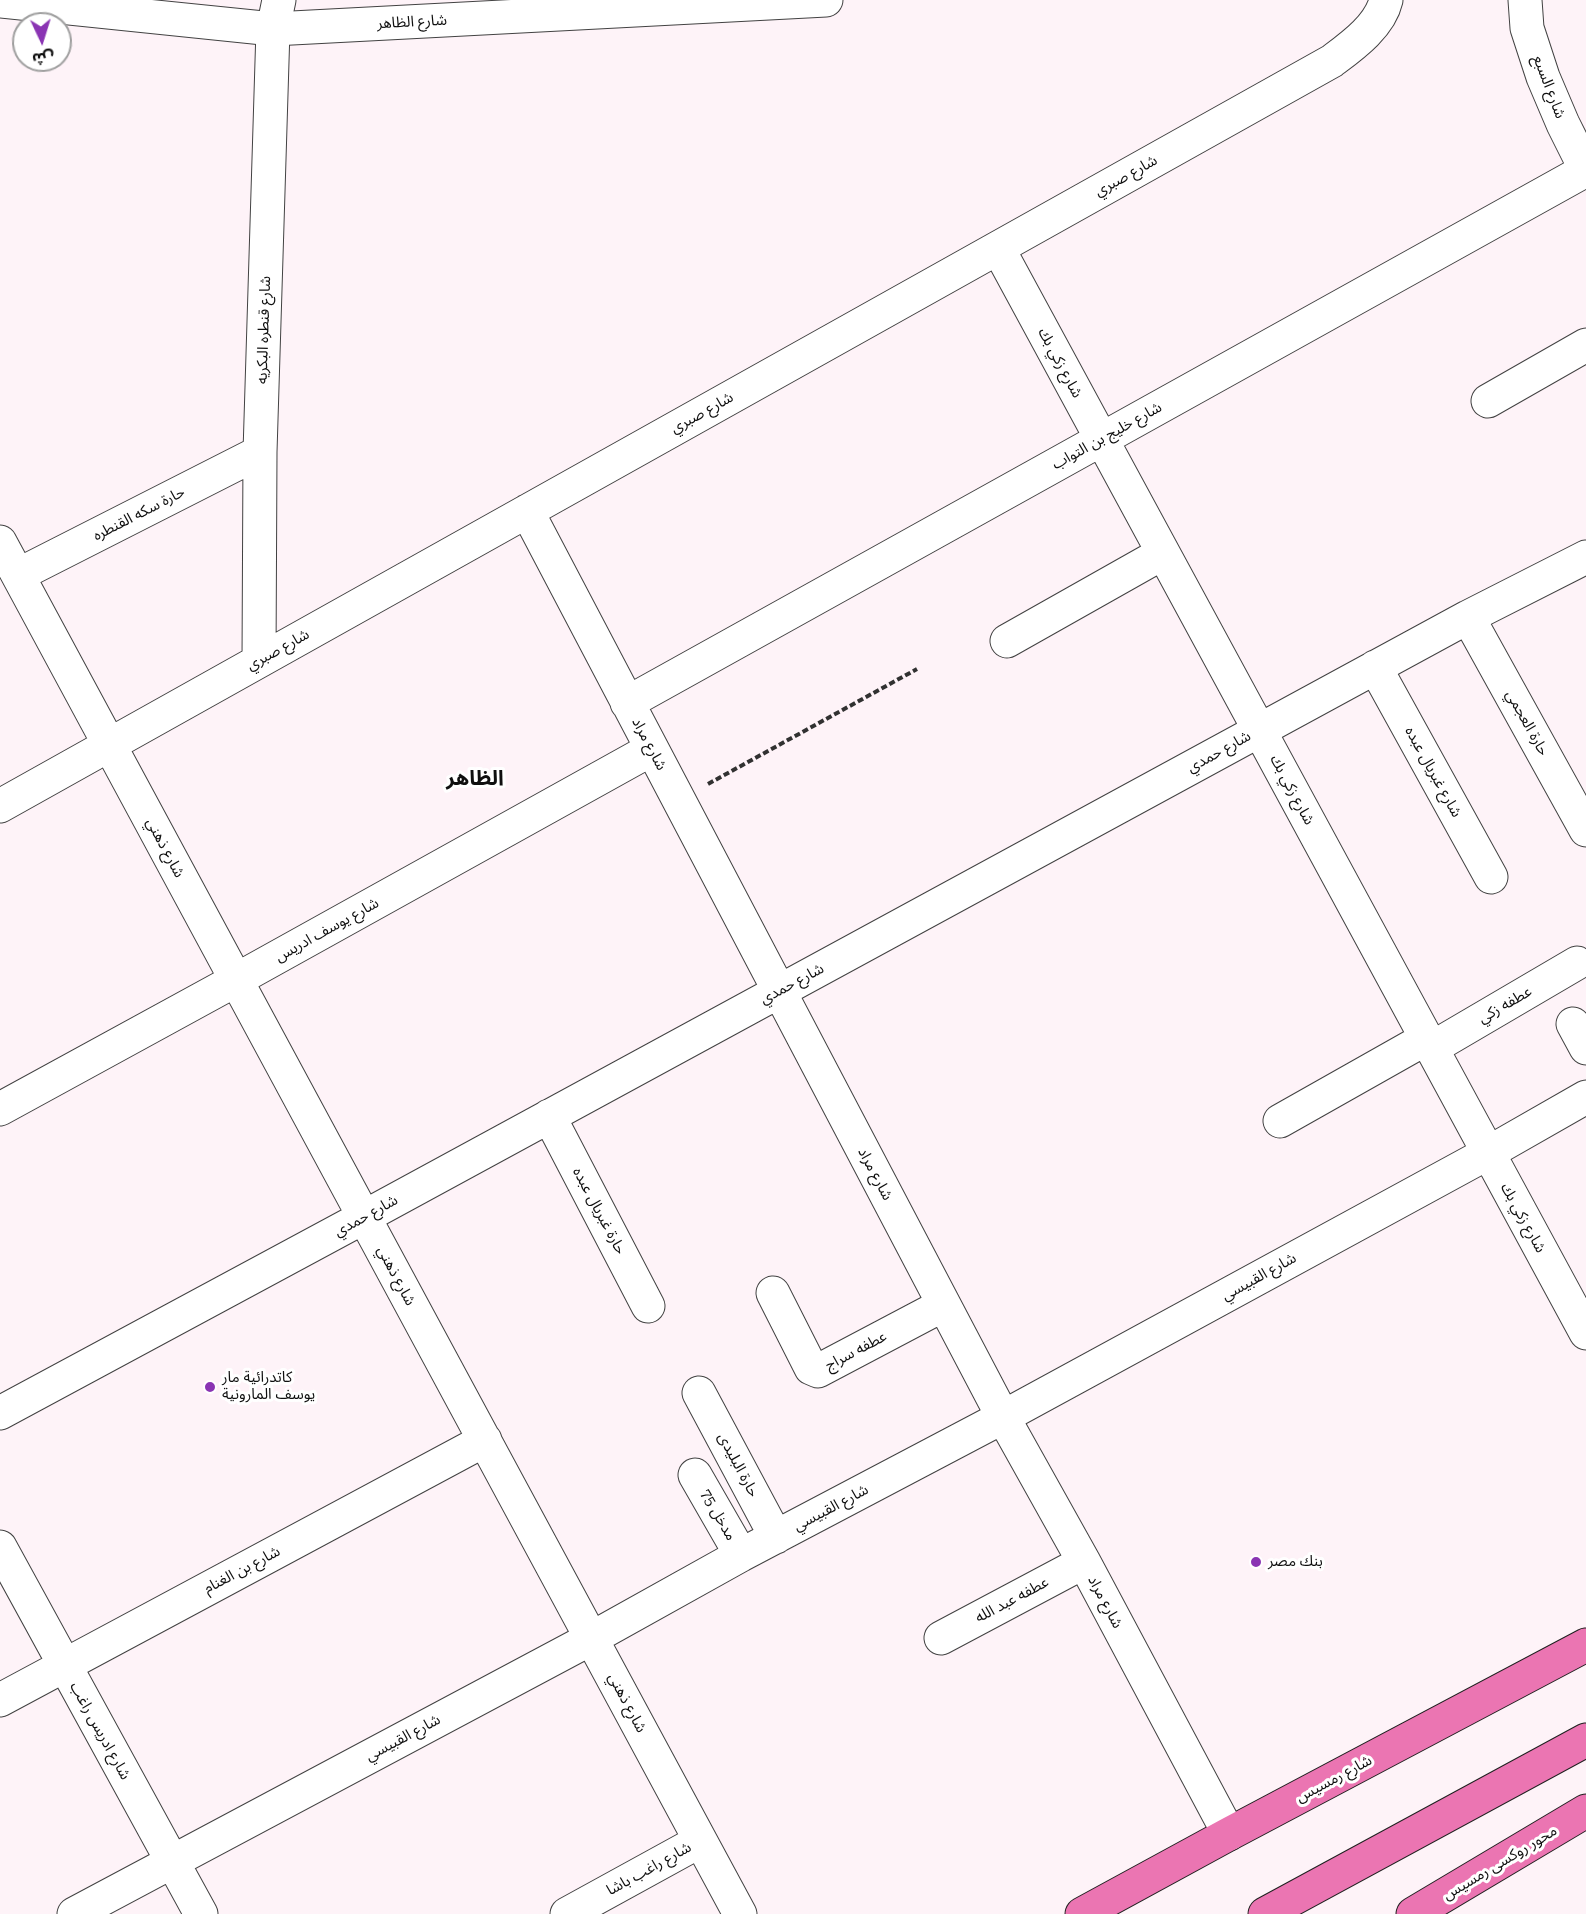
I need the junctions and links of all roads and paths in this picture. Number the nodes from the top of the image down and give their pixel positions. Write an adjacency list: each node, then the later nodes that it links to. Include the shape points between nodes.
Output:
1 (826, 0): 5 (street, شارع الظاهر)
2 (1386, 0): 9 (street, شارع صبري, via 1362,38 1332,61)
3 (1525, 0): 8 (street, شارع السبع, via 1527,28 1543,77)
4 (19, 2): 7 (street, شارع الظاهر)
5 (599, 6): 6 (street, شارع الظاهر)
6 (500, 9): 7 (street, شارع الظاهر)
7 (276, 14): 13 (street, شارع قنطره البكريه)
8 (1586, 170): 12 (street, شارع خليج بن التواب)
9 (998, 248): 12 (street, شارع زكي بك); 14 (street, شارع صبري)
10 (1586, 345): 11 (street)
11 (1488, 401)
12 (1101, 439): 16 (street, شارع زكي بك); 24 (street, شارع خليج بن التواب)
13 (260, 452): 18 (street, حارة سكه القنطره); 21 (street, شارع قنطره البكريه)
14 (527, 511): 21 (street, شارع صبري); 24 (street, شارع مراد)
15 (0, 542): 18 (street, شارع ذهني)
16 (1163, 553): 20 (street); 25 (street, شارع زكي بك)
17 (1586, 557): 19 (street, شارع حمدي)
18 (18, 575): 26 (street, شارع ذهني)
19 (1468, 617): 22 (street, شارع حمدي); 30 (street, حارة العجمي)
20 (1007, 641)
21 (259, 661): 26 (street, شارع صبري)
22 (1375, 667): 25 (street, شارع حمدي); 31 (street, شارع غبريال عبده)
23 (917, 669): 28 (path)
24 (627, 703): 27 (street, شارع مراد)
25 (1259, 730): 34 (street, شارع حمدي); 35 (street, شارع زكي بك)
26 (109, 745): 29 (street, شارع صبري); 33 (street, شارع ذهني)
27 (652, 749): 28 (street, شارع مراد); 33 (street, شارع يوسف ادريس)
28 (678, 800): 34 (street, شارع مراد)
29 (0, 806)
30 (1586, 830)
31 (1491, 878)
32 (1577, 963): 35 (street, عطفه زكي)
33 (236, 980): 37 (street, شارع يوسف ادريس); 41 (street, شارع ذهني)
34 (779, 991): 38 (street, شارع حمدي); 43 (street, شارع مراد)
35 (1429, 1043): 39 (street, عطفه زكي); 40 (street, شارع زكي بك)
36 (1586, 1097): 40 (street, شارع القبيسي)
37 (0, 1109)
38 (549, 1116): 41 (street, شارع حمدي); 44 (street, حارة غبريال عبده)
39 (1280, 1121)
40 (1488, 1153): 45 (street, شارع زكي بك); 48 (street, شارع القبيسي)
41 (364, 1217): 47 (street, شارع حمدي); 49 (street, شارع ذهني)
42 (773, 1293): 43 (street, عطفه سراج, via 811,1368 818,1371)
43 (944, 1305): 48 (street, شارع مراد)
44 (648, 1306)
45 (1586, 1333)
46 (699, 1393): 51 (street, حارة البليدى)
47 (0, 1413)
48 (1003, 1417): 51 (street, شارع القبيسي); 54 (street, شارع مراد)
49 (484, 1440): 55 (street, شارع ذهني); 58 (street, شارع بن الغنام)
50 (695, 1475): 53 (street, مدخل 75)
51 (776, 1537): 53 (street, شارع القبيسي)
52 (0, 1547): 58 (street, شارع ادريس راغب)
53 (741, 1555): 55 (street, شارع القبيسي)
54 (1084, 1562): 56 (street, عطفه عبد الله); 62 (street, شارع مراد)
55 (591, 1638): 63 (street, شارع ذهني); 64 (street, شارع القبيسي)
56 (941, 1638)
57 (1586, 1645): 62 (main road, شارع رمسيس)
58 (64, 1665): 59 (street, شارع بن الغنام); 64 (street, شارع ادريس راغب)
59 (0, 1700)
60 (1586, 1740): 70 (main road)
61 (1586, 1811): 71 (main road, محور روكسى رمسيس)
62 (1229, 1834): 69 (main road, شارع رمسيس)
63 (700, 1840): 67 (street, شارع راغب باشا); 68 (street, شارع ذهني)
64 (171, 1862): 65 (street, شارع القبيسي); 66 (street, شارع ادريس راغب)
65 (74, 1914)
66 (201, 1914)
67 (567, 1914)
68 (740, 1914)
69 (1082, 1914)
70 (1265, 1914)
71 (1413, 1914)

